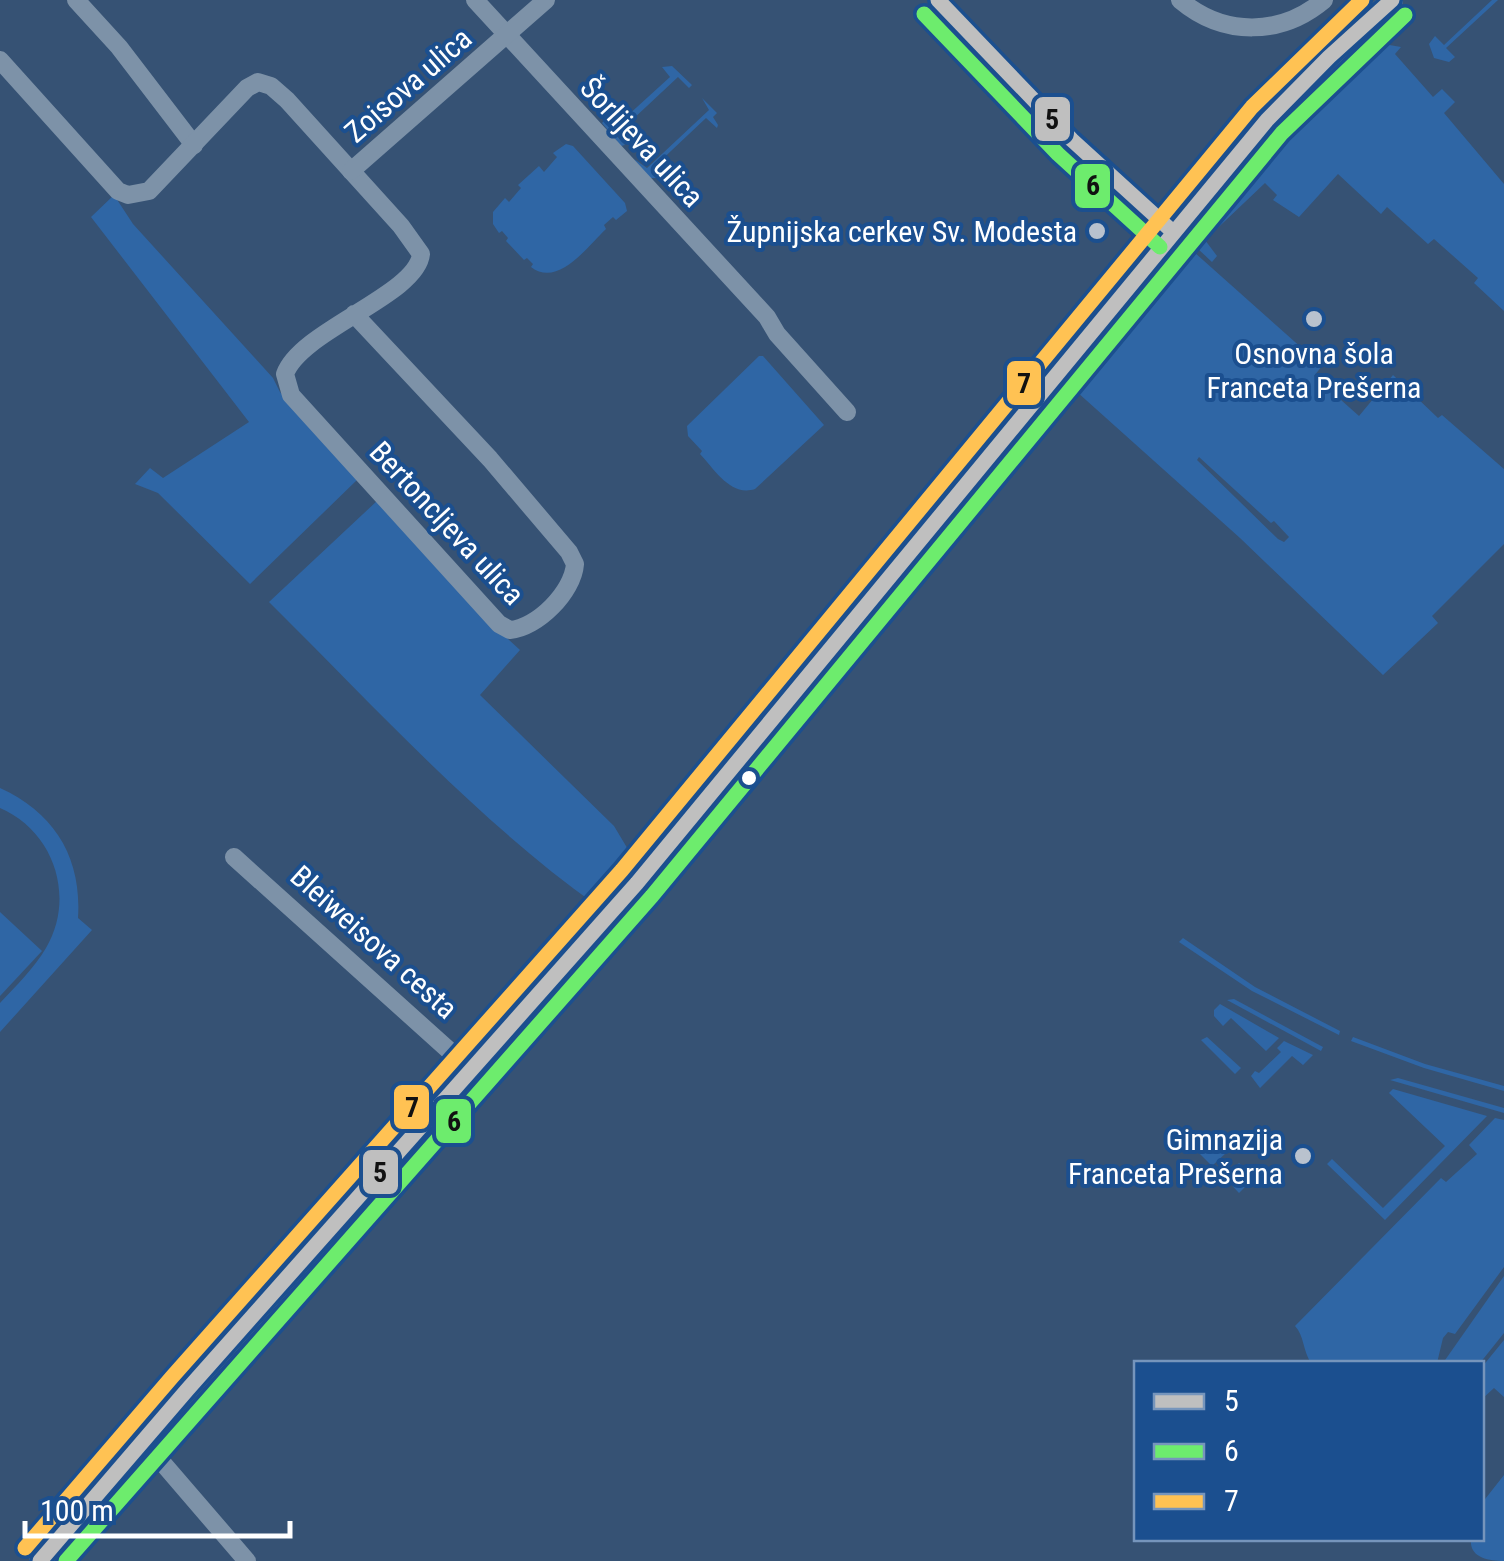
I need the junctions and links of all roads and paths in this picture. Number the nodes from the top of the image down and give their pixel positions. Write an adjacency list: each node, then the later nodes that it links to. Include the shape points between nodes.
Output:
1 (76, 0): 10 (street)
2 (475, 0): 8 (street, Šorlijeva ulica)
3 (546, 0): 8 (street, Zoisova ulica)
4 (938, 0): 12 (street, via 1072,140)
5 (1180, 0): 6 (street, via 1234,27 1304,17)
6 (1324, 0)
7 (1392, 0): 12 (main road, via 1267,120)
8 (507, 36): 11 (street, Zoisova ulica); 14 (street, Šorlijeva ulica)
9 (0, 60): 10 (street, Bertoncljeva ulica, via 118,191 149,190)
10 (194, 145): 11 (street, Bertoncljeva ulica, via 258,82 283,96)
11 (352, 170): 13 (street, Bertoncljeva ulica, via 421,254 415,272)
12 (1173, 232): 16 (main road, via 723,780)
13 (354, 314): 13 (street, Bertoncljeva ulica, via 288,365 291,396 499,624 510,630 530,625 570,586 575,564 569,552)
14 (847, 412)
15 (234, 856): 16 (street, Bleiweisova cesta)
16 (472, 1072): 17 (main road)
17 (142, 1439): 18 (main road); 19 (street)
18 (40, 1561)
19 (247, 1561)

